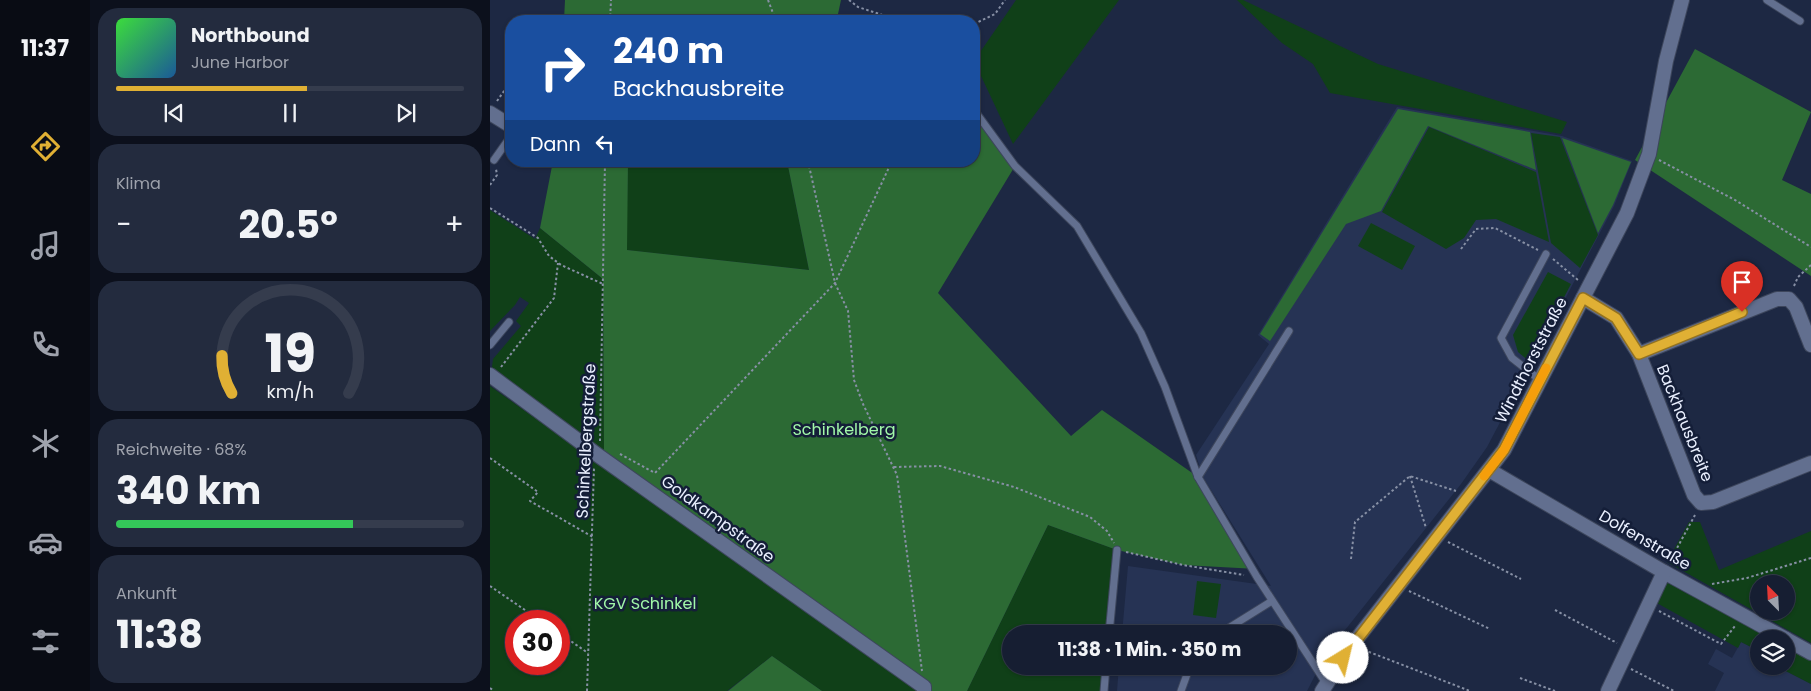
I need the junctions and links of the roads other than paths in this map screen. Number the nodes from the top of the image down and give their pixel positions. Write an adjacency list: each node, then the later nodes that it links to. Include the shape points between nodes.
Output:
1 (1682, 0): 10 (street, Windthorststraße, via 1666,61 1649,154 1627,213)
2 (1767, 0): 3 (lane)
3 (1800, 21)
4 (493, 108): 6 (street)
5 (980, 118): 20 (lane, via 1015,166 1082,234 1141,333)
6 (505, 120)
7 (505, 144): 8 (lane)
8 (494, 160)
9 (1546, 254): 17 (lane, via 1501,338 1512,358)
10 (1585, 293): 15 (street, Backhausbreite, via 1616,318); 17 (street, Windthorststraße)
11 (509, 322): 13 (lane)
12 (1289, 331): 20 (lane)
13 (490, 345)
14 (1811, 345): 15 (street, Backhausbreite, via 1796,307 1788,299 1777,299)
15 (1639, 354): 18 (street, Backhausbreite, via 1694,495 1701,503 1712,502)
16 (492, 376): 32 (street, Goldkampstraße)
17 (1540, 380): 19 (street, Windthorststraße, via 1504,450)
18 (1811, 463)
19 (1488, 470): 22 (street, Dolfenstraße); 31 (street, Windthorststraße, via 1352,645)
20 (1198, 477): 23 (lane)
21 (1117, 550): 24 (lane)
22 (1664, 572): 26 (street, Dolfenstraße); 35 (street)
23 (1272, 601): 25 (lane); 31 (lane)
24 (1110, 625)
25 (1233, 625)
26 (1770, 630)
27 (1795, 644): 28 (street, Dolfenstraße)
28 (1811, 653)
29 (1105, 675): 33 (lane)
30 (1187, 675): 34 (lane)
31 (1324, 687)
32 (924, 689)
33 (1104, 691)
34 (1181, 691)
35 (1608, 691)

